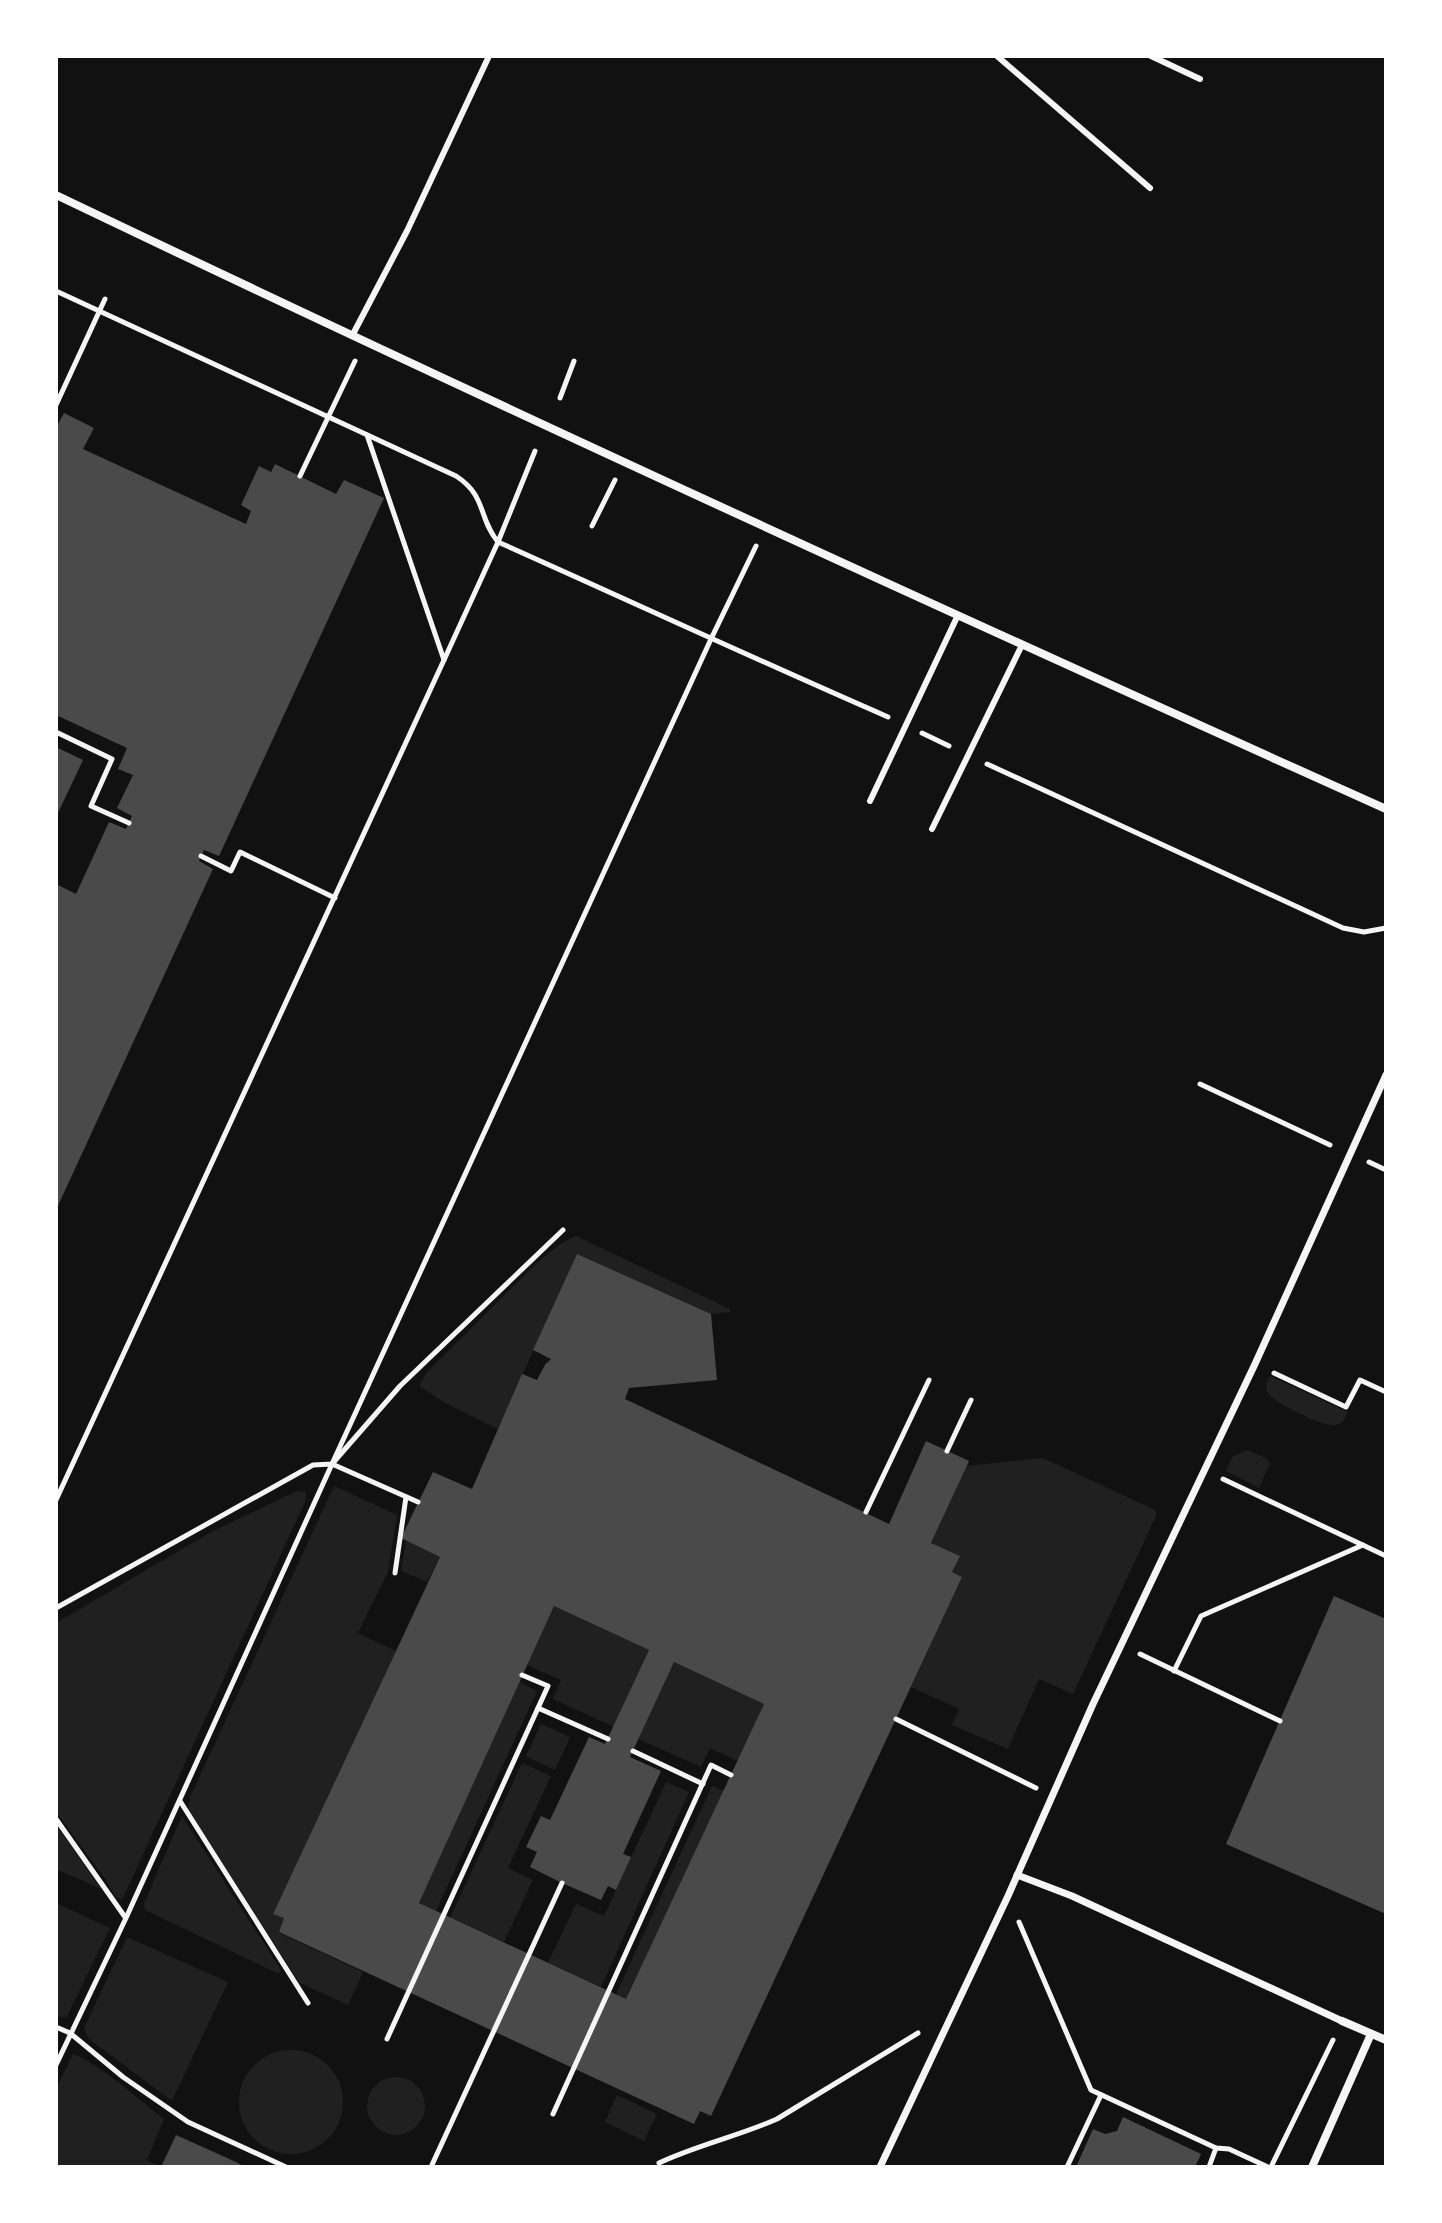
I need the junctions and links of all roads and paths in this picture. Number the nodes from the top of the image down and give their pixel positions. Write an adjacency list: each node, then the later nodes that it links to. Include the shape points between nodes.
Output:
1 (489, 56): 10 (lane)
2 (997, 56): 5 (lane)
3 (1151, 56): 4 (lane)
4 (1200, 79)
5 (1150, 188)
6 (56, 195): 10 (street)
7 (56, 291): 9 (path)
8 (105, 299): 9 (path)
9 (100, 311): 14 (path); 15 (path)
10 (352, 337): 11 (street)
11 (365, 343): 15 (path); 18 (street)
12 (574, 361): 13 (path)
13 (560, 398)
14 (56, 405)
15 (328, 416): 16 (path); 19 (path)
16 (366, 434): 22 (path, via 466,482 477,494); 26 (path)
17 (535, 451): 22 (path)
18 (623, 462): 20 (path); 21 (street)
19 (300, 476)
20 (592, 526)
21 (766, 528): 23 (street); 24 (path)
22 (498, 542): 24 (path); 26 (path)
23 (958, 615): 25 (street); 27 (lane)
24 (711, 639): 27 (path); 46 (path)
25 (1022, 645): 29 (lane); 31 (street)
26 (444, 660): 35 (path)
27 (905, 725): 29 (path); 30 (lane)
28 (56, 732): 32 (path, via 112,759 91,806)
29 (967, 755): 33 (lane); 36 (path, via 1343,928)
30 (870, 801)
31 (1386, 809)
32 (129, 823)
33 (932, 829)
34 (201, 856): 35 (path, via 231,871 240,852)
35 (335, 898): 49 (path)
36 (1386, 928)
37 (1386, 1075): 39 (street)
38 (1200, 1084): 39 (path)
39 (1350, 1154): 41 (street)
40 (563, 1230): 46 (path, via 400,1386)
41 (1255, 1364): 43 (path, via 1346,1407 1360,1380); 47 (street)
42 (929, 1380): 51 (path)
43 (1386, 1392)
44 (971, 1400): 45 (path)
45 (947, 1451)
46 (332, 1464): 48 (path); 55 (path, via 313,1465); 67 (path)
47 (1204, 1470): 52 (path); 56 (street)
48 (406, 1497): 50 (path); 54 (path)
49 (56, 1500)
50 (418, 1502)
51 (866, 1512)
52 (1363, 1545): 53 (path); 57 (path, via 1201,1616)
53 (1386, 1556)
54 (395, 1573)
55 (56, 1608)
56 (1121, 1645): 57 (path); 66 (street)
57 (1174, 1671): 61 (path)
58 (522, 1675): 59 (path, via 548,1686)
59 (538, 1708): 62 (path); 79 (path)
60 (896, 1719): 66 (path)
61 (1280, 1721)
62 (608, 1739)
63 (633, 1751): 65 (path)
64 (731, 1775): 65 (path, via 711,1765)
65 (703, 1784): 83 (path)
66 (1051, 1795): 69 (street)
67 (180, 1800): 72 (path); 73 (path)
68 (56, 1819): 72 (path)
69 (1017, 1875): 71 (street); 74 (street)
70 (562, 1883): 87 (path)
71 (1008, 1896): 82 (path, via 1091,2090); 88 (street)
72 (126, 1918): 77 (path)
73 (308, 2003)
74 (1342, 2021): 78 (street); 91 (path)
75 (927, 2027): 85 (path, via 777,2119)
76 (57, 2029): 77 (path)
77 (70, 2033): 81 (path); 86 (path, via 188,2122)
78 (1371, 2034): 80 (street); 92 (street)
79 (387, 2039)
80 (1386, 2040)
81 (56, 2065)
82 (1101, 2095): 84 (path); 89 (path)
83 (553, 2114)
84 (1216, 2148): 90 (path); 91 (path)
85 (659, 2163)
86 (286, 2167)
87 (431, 2167)
88 (880, 2167)
89 (1067, 2167)
90 (1209, 2167)
91 (1269, 2167)
92 (1312, 2167)

